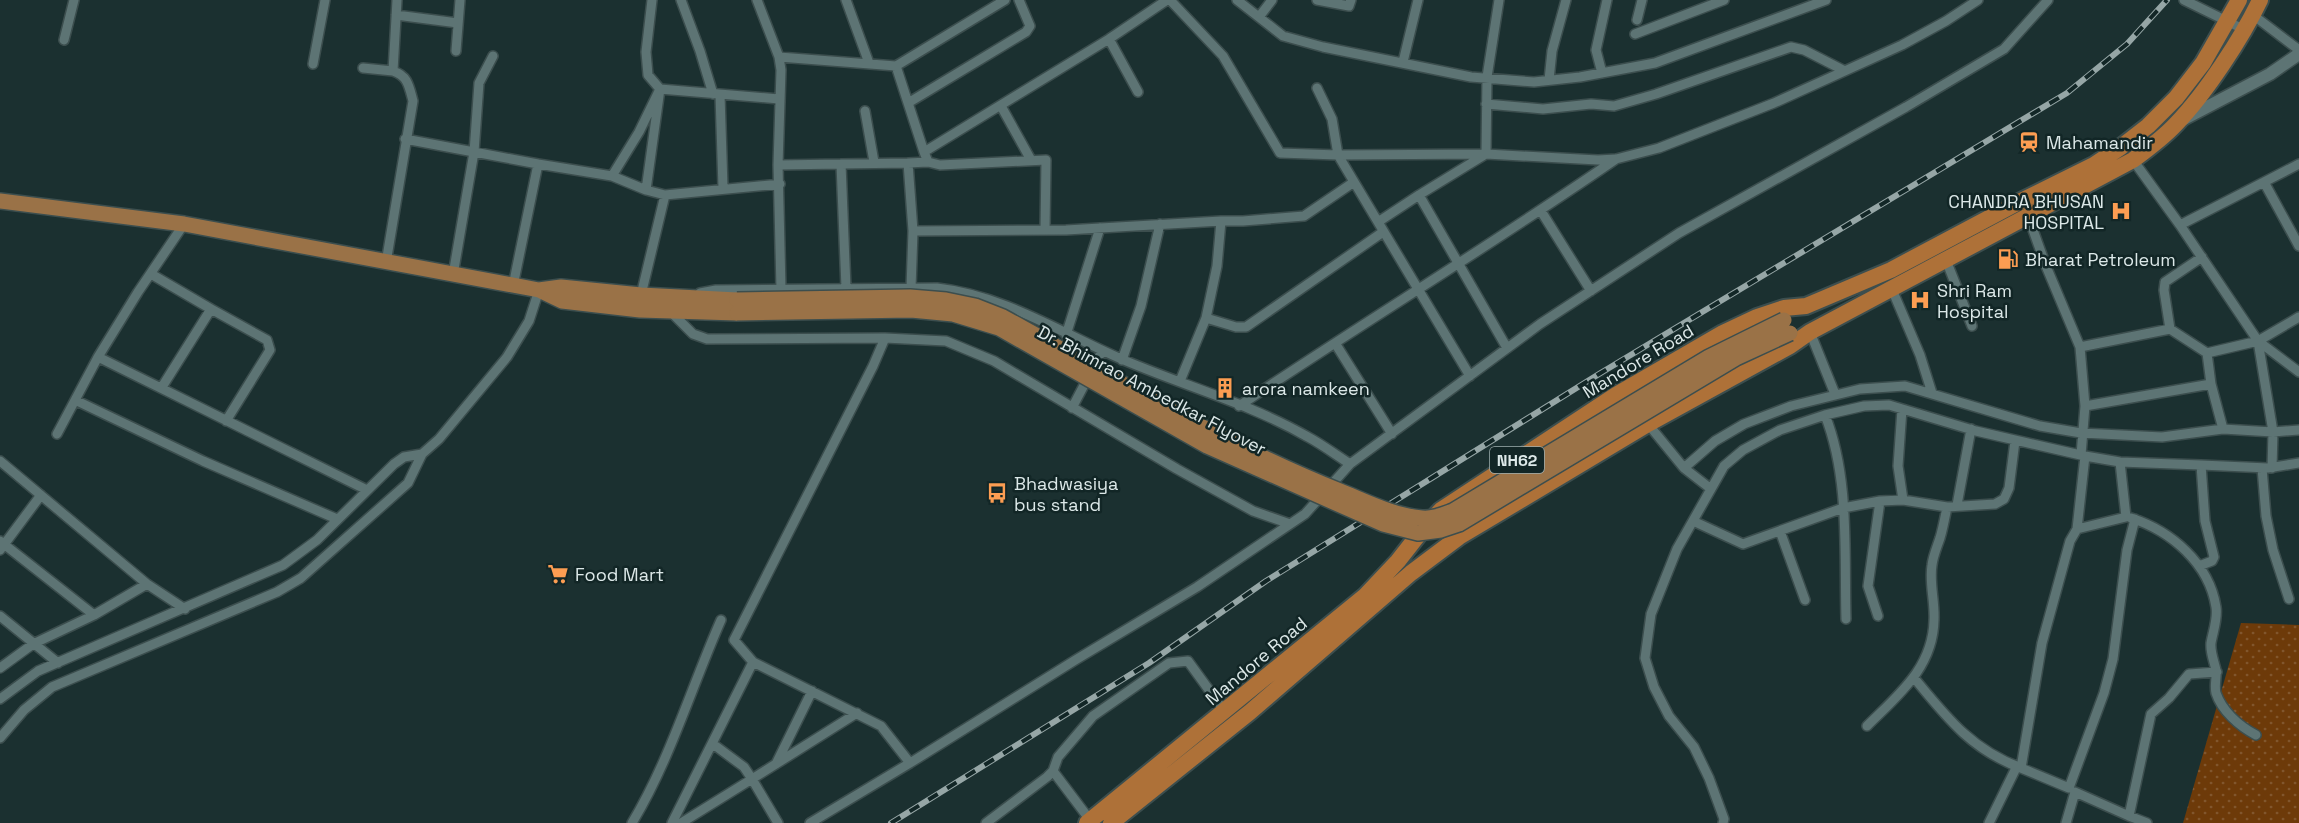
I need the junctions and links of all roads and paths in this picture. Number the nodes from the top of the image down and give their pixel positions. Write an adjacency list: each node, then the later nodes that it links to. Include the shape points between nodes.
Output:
1 (74, 0): 37 (street)
2 (325, 0): 44 (street)
3 (397, 0): 29 (street)
4 (460, 0): 33 (street)
5 (652, 0): 53 (street, via 646,52 648,75)
6 (681, 0): 55 (street)
7 (757, 0): 41 (street)
8 (846, 0): 43 (street)
9 (1005, 0): 45 (street)
10 (1019, 0): 57 (street, via 1030,26 1026,32)
11 (1168, 0): 36 (street); 66 (street, via 1223,56 1280,153)
12 (1237, 0): 30 (street)
13 (1272, 0): 30 (street)
14 (1317, 0): 15 (street, via 1349,6)
15 (1351, 0)
16 (1418, 0): 42 (street)
17 (1499, 0): 50 (street)
18 (1566, 0): 51 (street, via 1552,51)
19 (1607, 0): 49 (street, via 1596,50)
20 (1642, 0): 31 (street)
21 (1724, 0): 35 (street)
22 (1826, 0): 27 (street)
23 (1978, 0): 47 (street, via 1911,40)
24 (2048, 0): 112 (street, via 2004,49 1679,233)
25 (2184, 0): 32 (street)
26 (2239, 0): 32 (highway, Mandore Road / NH62)
27 (1814, 2): 49 (street, via 1655,63)
28 (2256, 7): 34 (highway, Mandore Road / NH62); 39 (street)
29 (396, 15): 33 (street); 48 (street)
30 (1259, 17): 42 (street, via 1283,36)
31 (1637, 20)
32 (2227, 21): 34 (street); 115 (highway, Mandore Road / NH62, via 2203,63 2176,98 2121,147 2094,165 1891,270)
33 (458, 23): 38 (street)
34 (2245, 30): 61 (highway, Mandore Road / NH62)
35 (1635, 34)
36 (1109, 39): 54 (street); 59 (street)
37 (64, 40)
38 (456, 51)
39 (2299, 52): 61 (street, via 2270,74)
40 (493, 56): 63 (street, via 479,83)
41 (779, 57): 43 (street); 56 (street)
42 (1403, 62): 50 (street)
43 (870, 63): 45 (street)
44 (314, 64)
45 (896, 66): 57 (street)
46 (363, 68): 48 (street)
47 (1843, 70): 58 (street, via 1791,46 1614,106 1590,104 1543,109); 67 (street, via 1711,128)
48 (393, 71): 62 (street, via 407,79 413,101)
49 (1602, 73): 51 (street)
50 (1488, 77): 51 (street); 58 (street)
51 (1549, 80)
52 (1317, 88): 66 (street, via 1332,119)
53 (660, 89): 55 (street); 77 (street); 82 (street)
54 (1138, 92)
55 (716, 94): 56 (street); 81 (street)
56 (779, 99): 76 (street)
57 (908, 103): 64 (street)
58 (1486, 104): 65 (street)
59 (1001, 106): 64 (street); 68 (street)
60 (865, 111): 70 (street)
61 (2178, 123): 69 (highway, Mandore Road / NH62)
62 (405, 139): 63 (street); 102 (street)
63 (474, 152): 73 (street); 104 (street)
64 (924, 152): 71 (street)
65 (1486, 154): 66 (street); 67 (street); 84 (street)
66 (1338, 156): 78 (street)
67 (1616, 159): 86 (street)
68 (1031, 160): 71 (street, via 940,165); 94 (street, via 1046,160)
69 (2133, 160): 87 (highway, Mandore Road / NH62); 92 (street)
70 (874, 162): 72 (street); 74 (street)
71 (928, 162): 72 (street)
72 (908, 163): 95 (street)
73 (538, 164): 77 (street); 105 (street)
74 (841, 164): 76 (street); 107 (street)
75 (2299, 164): 79 (street)
76 (778, 165): 80 (street)
77 (612, 176): 82 (street)
78 (1353, 182): 88 (street, via 1304,216); 89 (street)
79 (2264, 182): 92 (street); 97 (street)
80 (780, 184): 81 (street); 109 (street)
81 (723, 188): 83 (street)
82 (646, 190): 83 (street)
83 (665, 195): 113 (street)
84 (1419, 195): 89 (street); 101 (street)
85 (0, 201): 90 (main road)
86 (1541, 211): 101 (street); 112 (street)
87 (2028, 216): 100 (highway, Mandore Road / NH62); 129 (street)
88 (1221, 221): 91 (street); 120 (street, via 1217,267)
89 (1378, 222): 96 (street)
90 (184, 224): 102 (main road); 103 (street)
91 (1161, 224): 93 (street); 134 (street, via 1141,306)
92 (2180, 225): 99 (street)
93 (1100, 228): 94 (street); 125 (street)
94 (1045, 230): 95 (street)
95 (913, 231): 108 (street)
96 (1383, 232): 110 (street); 120 (street, via 1246,327)
97 (2296, 235): 98 (street)
98 (2299, 246)
99 (2202, 257): 123 (street, via 2165,282); 127 (street)
100 (1946, 260): 106 (highway, Mandore Road / NH62); 121 (street)
101 (1459, 262): 110 (street); 130 (street)
102 (386, 263): 104 (main road)
103 (151, 274): 117 (street); 133 (street)
104 (453, 275): 105 (main road)
105 (513, 286): 111 (main road)
106 (1891, 287): 124 (highway, Mandore Road / NH62); 140 (street)
107 (846, 288): 108 (street); 109 (street)
108 (911, 288): 125 (street, via 952,290 1000,303)
109 (781, 289): 114 (street, via 716,290)
110 (1418, 289): 128 (street); 136 (street)
111 (539, 290): 113 (main road, Dr. Bhimrao Ambedkar Flyover, via 561,287); 118 (main road, Dr. Bhimrao Ambedkar Flyover, via 562,301); 158 (street, via 529,321 507,357 439,440)
112 (1591, 291): 130 (street)
113 (641, 295): 114 (main road, Dr. Bhimrao Ambedkar Flyover)
114 (683, 297): 116 (main road, Dr. Bhimrao Ambedkar Flyover)
115 (1806, 306): 122 (main road, Dr. Bhimrao Ambedkar Flyover); 199 (highway, Mandore Road / NH62, via 1775,311 1723,333 1616,395 1441,510 1365,596)
116 (737, 307): 118 (main road, Dr. Bhimrao Ambedkar Flyover); 122 (main road, Dr. Bhimrao Ambedkar Flyover, bridge, via 911,310 953,314 999,328 1207,446 1383,524 1418,533 1459,524)
117 (211, 309): 139 (street); 148 (street, via 270,345)
118 (670, 311): 126 (street, via 693,334 707,339)
119 (2299, 317): 127 (street)
120 (1206, 318): 137 (street)
121 (1972, 326)
122 (1787, 327): 124 (main road, Dr. Bhimrao Ambedkar Flyover)
123 (2170, 329): 129 (street); 132 (street)
124 (1810, 332): 141 (street); 149 (highway, Mandore Road / NH62)
125 (1066, 335): 131 (street)
126 (885, 338): 145 (street, via 946,341 994,361); 192 (street, via 734,640)
127 (2258, 341): 132 (street); 135 (street); 153 (street)
128 (1335, 343): 143 (street); 156 (street)
129 (2080, 347): 144 (street)
130 (1507, 348): 136 (street)
131 (1102, 351): 134 (street); 145 (street)
132 (2207, 353): 138 (street)
133 (98, 357): 139 (street); 142 (street)
134 (1122, 360): 137 (street)
135 (2299, 372)
136 (1470, 376): 156 (street)
137 (1180, 381): 143 (street)
138 (2211, 384): 144 (street); 151 (street)
139 (162, 387): 148 (street)
140 (1932, 393): 141 (street, via 1905,386); 154 (street, via 2040,426)
141 (1835, 394): 165 (street, via 1744,424 1715,441)
142 (77, 401): 155 (street); 175 (street)
143 (1239, 406): 163 (street, via 1307,436)
144 (2085, 406): 154 (street)
145 (1072, 408): 177 (street, via 1253,511)
146 (1902, 409): 147 (street, via 1864,406); 150 (street); 170 (street, via 1898,466)
147 (1825, 414): 167 (street, via 1780,430 1743,450 1725,466); 173 (street, via 1832,433)
148 (226, 421): 168 (street)
149 (1648, 424): 165 (street); 219 (highway, Mandore Road / NH62, via 1436,554 1250,712)
150 (1971, 429): 157 (street); 172 (street)
151 (2223, 429): 153 (street); 154 (street, via 2162,437)
152 (2299, 430): 153 (street)
153 (2273, 432): 166 (street)
154 (2081, 433): 159 (street)
155 (57, 434)
156 (1392, 434): 163 (street)
157 (2015, 441): 159 (street); 172 (street, via 2004,500)
158 (422, 454): 168 (street, via 399,461); 203 (street, via 408,483 301,578 277,592 52,687 24,710)
159 (2083, 455): 161 (street); 178 (street)
160 (0, 461): 169 (street)
161 (2120, 462): 164 (street); 174 (street)
162 (2299, 463): 166 (street)
163 (1350, 464): 177 (street)
164 (2200, 465): 166 (street); 181 (street, via 2205,521 2214,557)
165 (1684, 468): 167 (street)
166 (2267, 468): 183 (street, via 2266,516)
167 (1711, 489): 176 (street)
168 (368, 490): 175 (street)
169 (41, 495): 180 (street); 182 (street)
170 (1903, 500): 171 (street); 172 (street)
171 (1880, 501): 173 (street); 188 (street, via 1869,586)
172 (1952, 506): 196 (street, via 1932,562 1932,639)
173 (1843, 508): 179 (street); 189 (street)
174 (2130, 518): 178 (street); 181 (street, via 2177,541); 210 (street, via 2113,659)
175 (337, 519): 185 (street, via 317,540 283,565)
176 (1693, 521): 179 (street, via 1743,544); 220 (street, via 1677,549 1651,614 1645,658 1668,716 1694,747 1709,778)
177 (1290, 524): 205 (street, via 1197,587)
178 (2077, 529): 207 (street, via 2070,541 2042,643)
179 (1780, 531): 184 (street)
180 (2, 545): 186 (street)
181 (2199, 566): 195 (street, via 2216,606 2211,643)
182 (147, 584): 185 (street); 186 (street)
183 (2289, 599)
184 (1805, 600)
185 (185, 609): 193 (street)
186 (94, 615): 191 (street)
187 (0, 616): 191 (street)
188 (1878, 616)
189 (1846, 619)
190 (721, 620): 213 (street, via 665,758)
191 (33, 644): 193 (street); 194 (street)
192 (753, 662): 197 (street); 204 (street)
193 (58, 663): 198 (street, via 38,671)
194 (0, 668)
195 (2217, 672): 202 (street, via 2216,694 2237,723); 211 (street, via 2189,674 2151,714)
196 (1915, 679): 201 (street); 207 (street, via 1958,731 1979,747)
197 (812, 691): 200 (street); 206 (street)
198 (0, 699)
199 (1225, 712): 208 (street, via 1188,661 1168,663 1093,716 1058,757); 212 (highway, Mandore Road / NH62)
200 (857, 713): 205 (street, via 881,726); 206 (street)
201 (1866, 726)
202 (2256, 735)
203 (0, 738)
204 (712, 744): 209 (street, via 744,767); 214 (street)
205 (910, 763): 217 (street)
206 (776, 764): 209 (street)
207 (2019, 767): 210 (street); 221 (street)
208 (1053, 771): 212 (street); 218 (street)
209 (752, 779): 215 (street); 216 (street)
210 (2072, 790): 211 (street); 222 (street)
211 (2129, 816): 223 (street)
212 (1088, 822)
213 (632, 823)
214 (672, 823)
215 (681, 823)
216 (778, 823)
217 (810, 823)
218 (986, 823)
219 (1111, 823)
220 (1723, 823)
221 (1989, 823)
222 (2066, 823)
223 (2147, 823)

